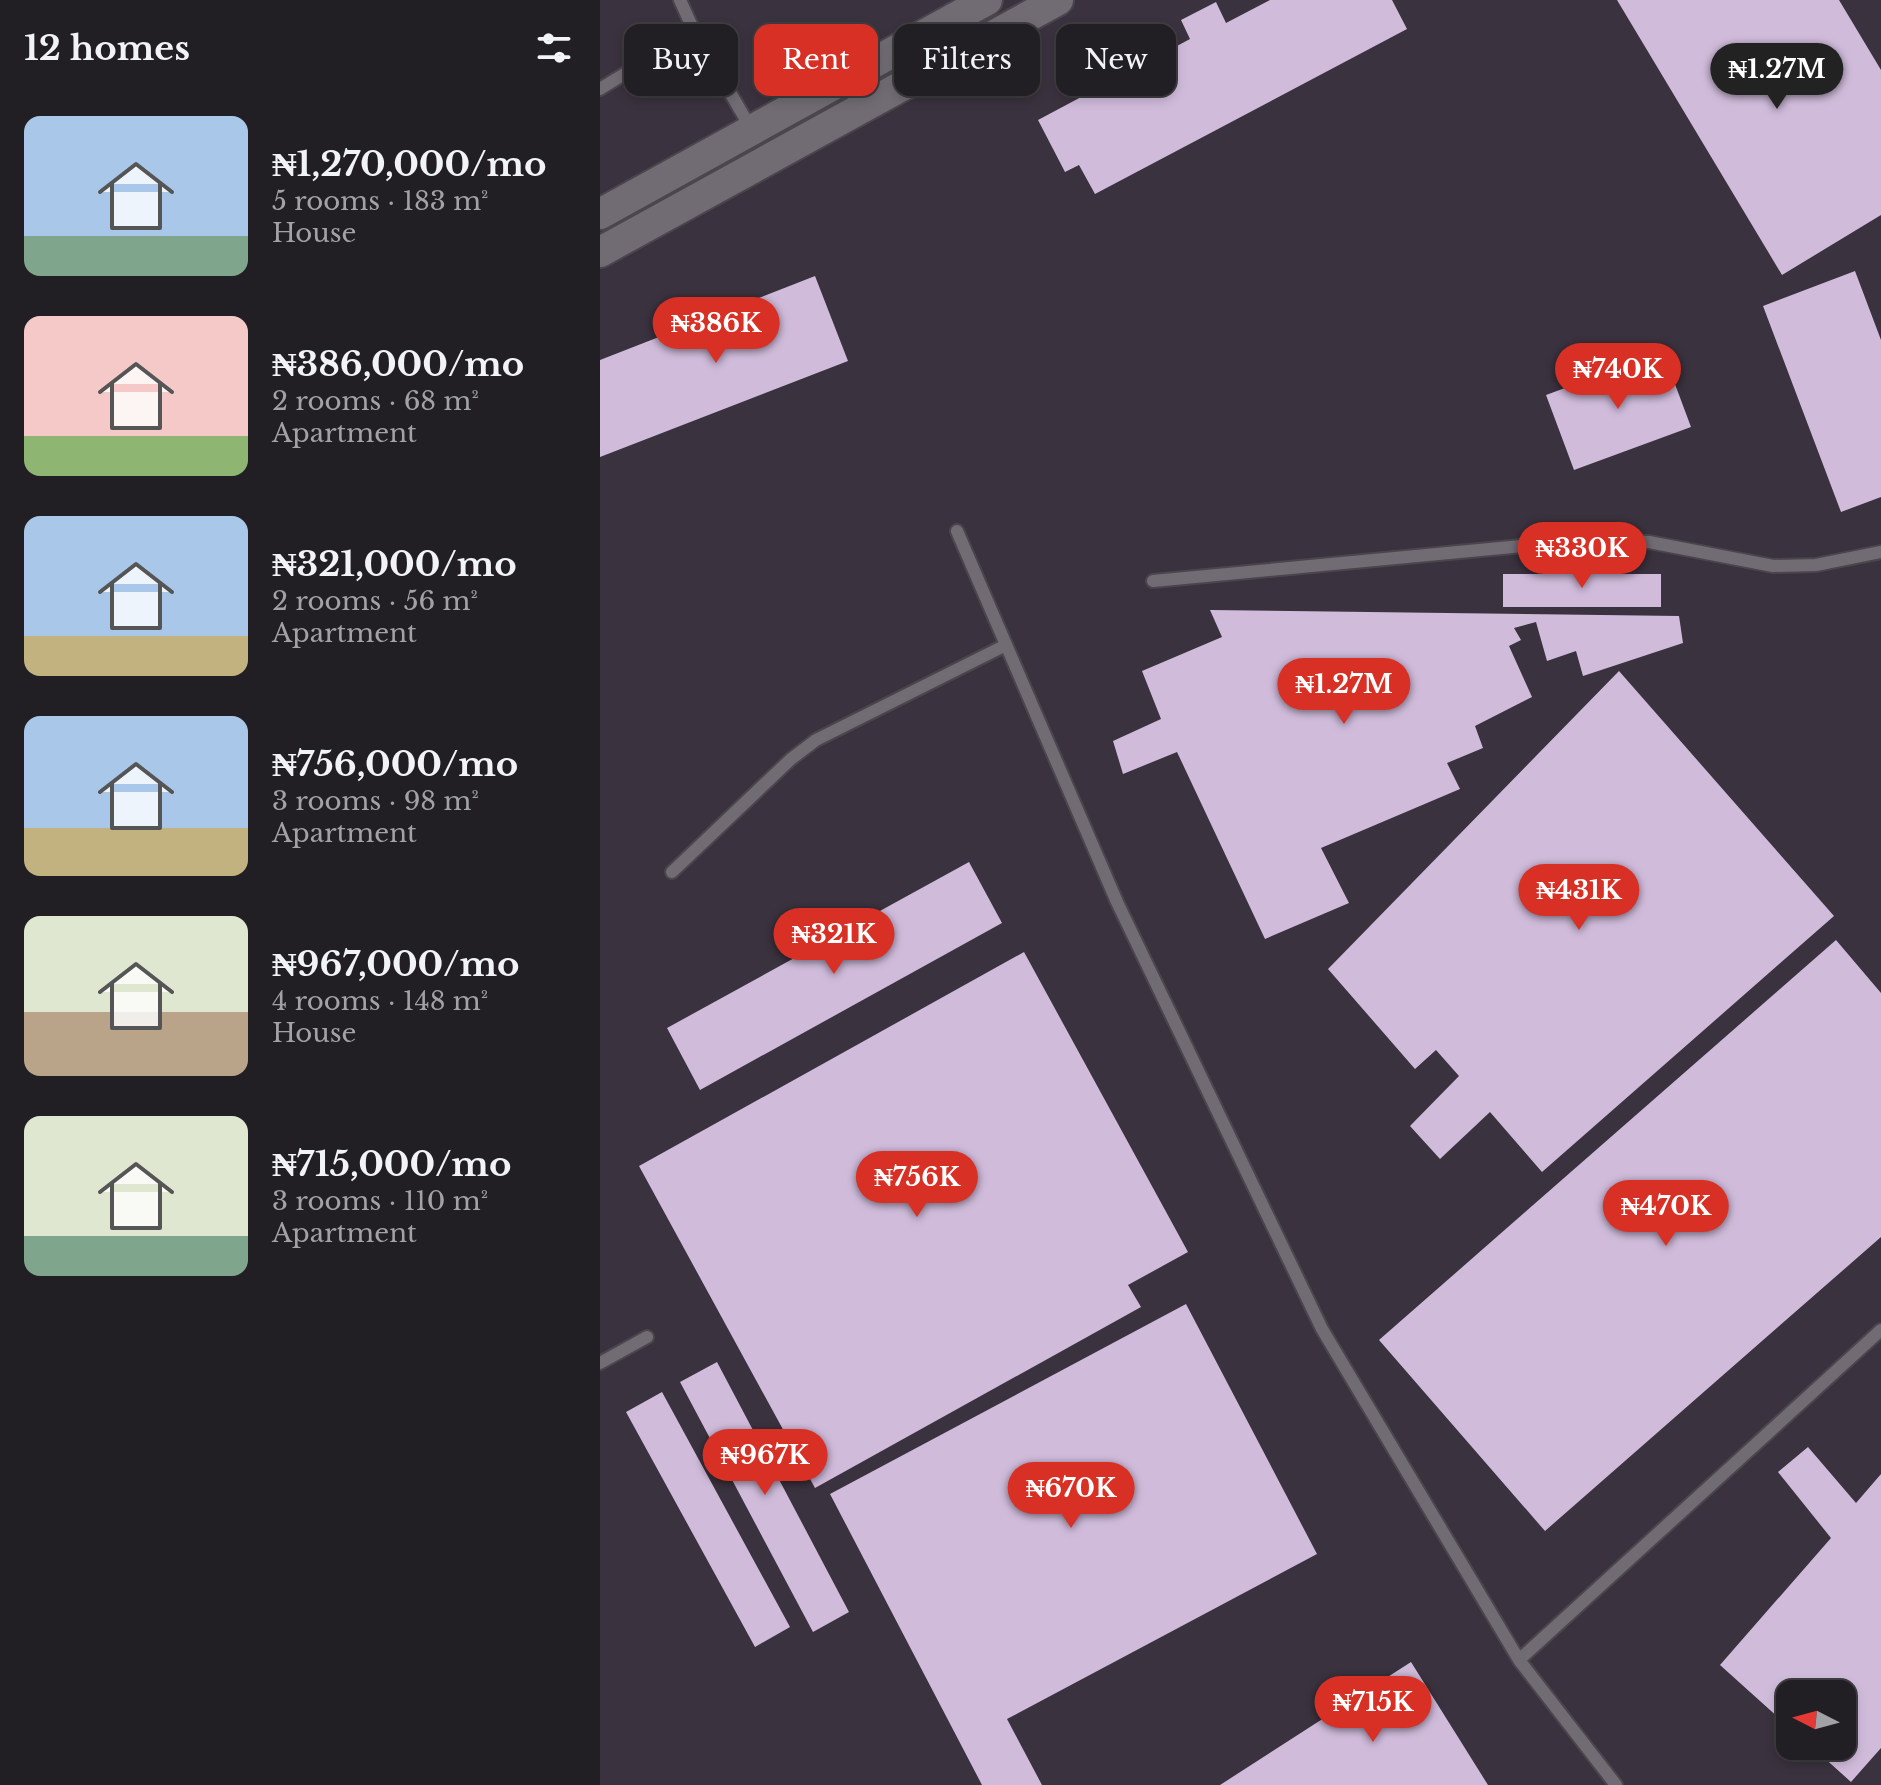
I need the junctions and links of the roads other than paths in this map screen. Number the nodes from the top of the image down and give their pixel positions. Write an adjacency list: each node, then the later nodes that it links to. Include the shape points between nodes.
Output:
1 (680, 0): 4 (lane)
2 (987, 0): 8 (street)
3 (1058, 0): 10 (street)
4 (691, 24)
5 (624, 74): 6 (lane)
6 (600, 89)
7 (732, 96): 8 (lane)
8 (752, 130): 9 (street)
9 (600, 214)
10 (600, 252)
11 (957, 531): 14 (lane)
12 (1881, 552): 13 (lane, via 1816,565 1773,566 1649,542 1585,540)
13 (1153, 581)
14 (1006, 645): 15 (lane, via 816,740); 19 (lane, via 1117,902 1322,1329)
15 (672, 872)
16 (1881, 1330): 19 (lane)
17 (647, 1337): 18 (lane)
18 (600, 1363)
19 (1519, 1660): 20 (lane)
20 (1616, 1785)

